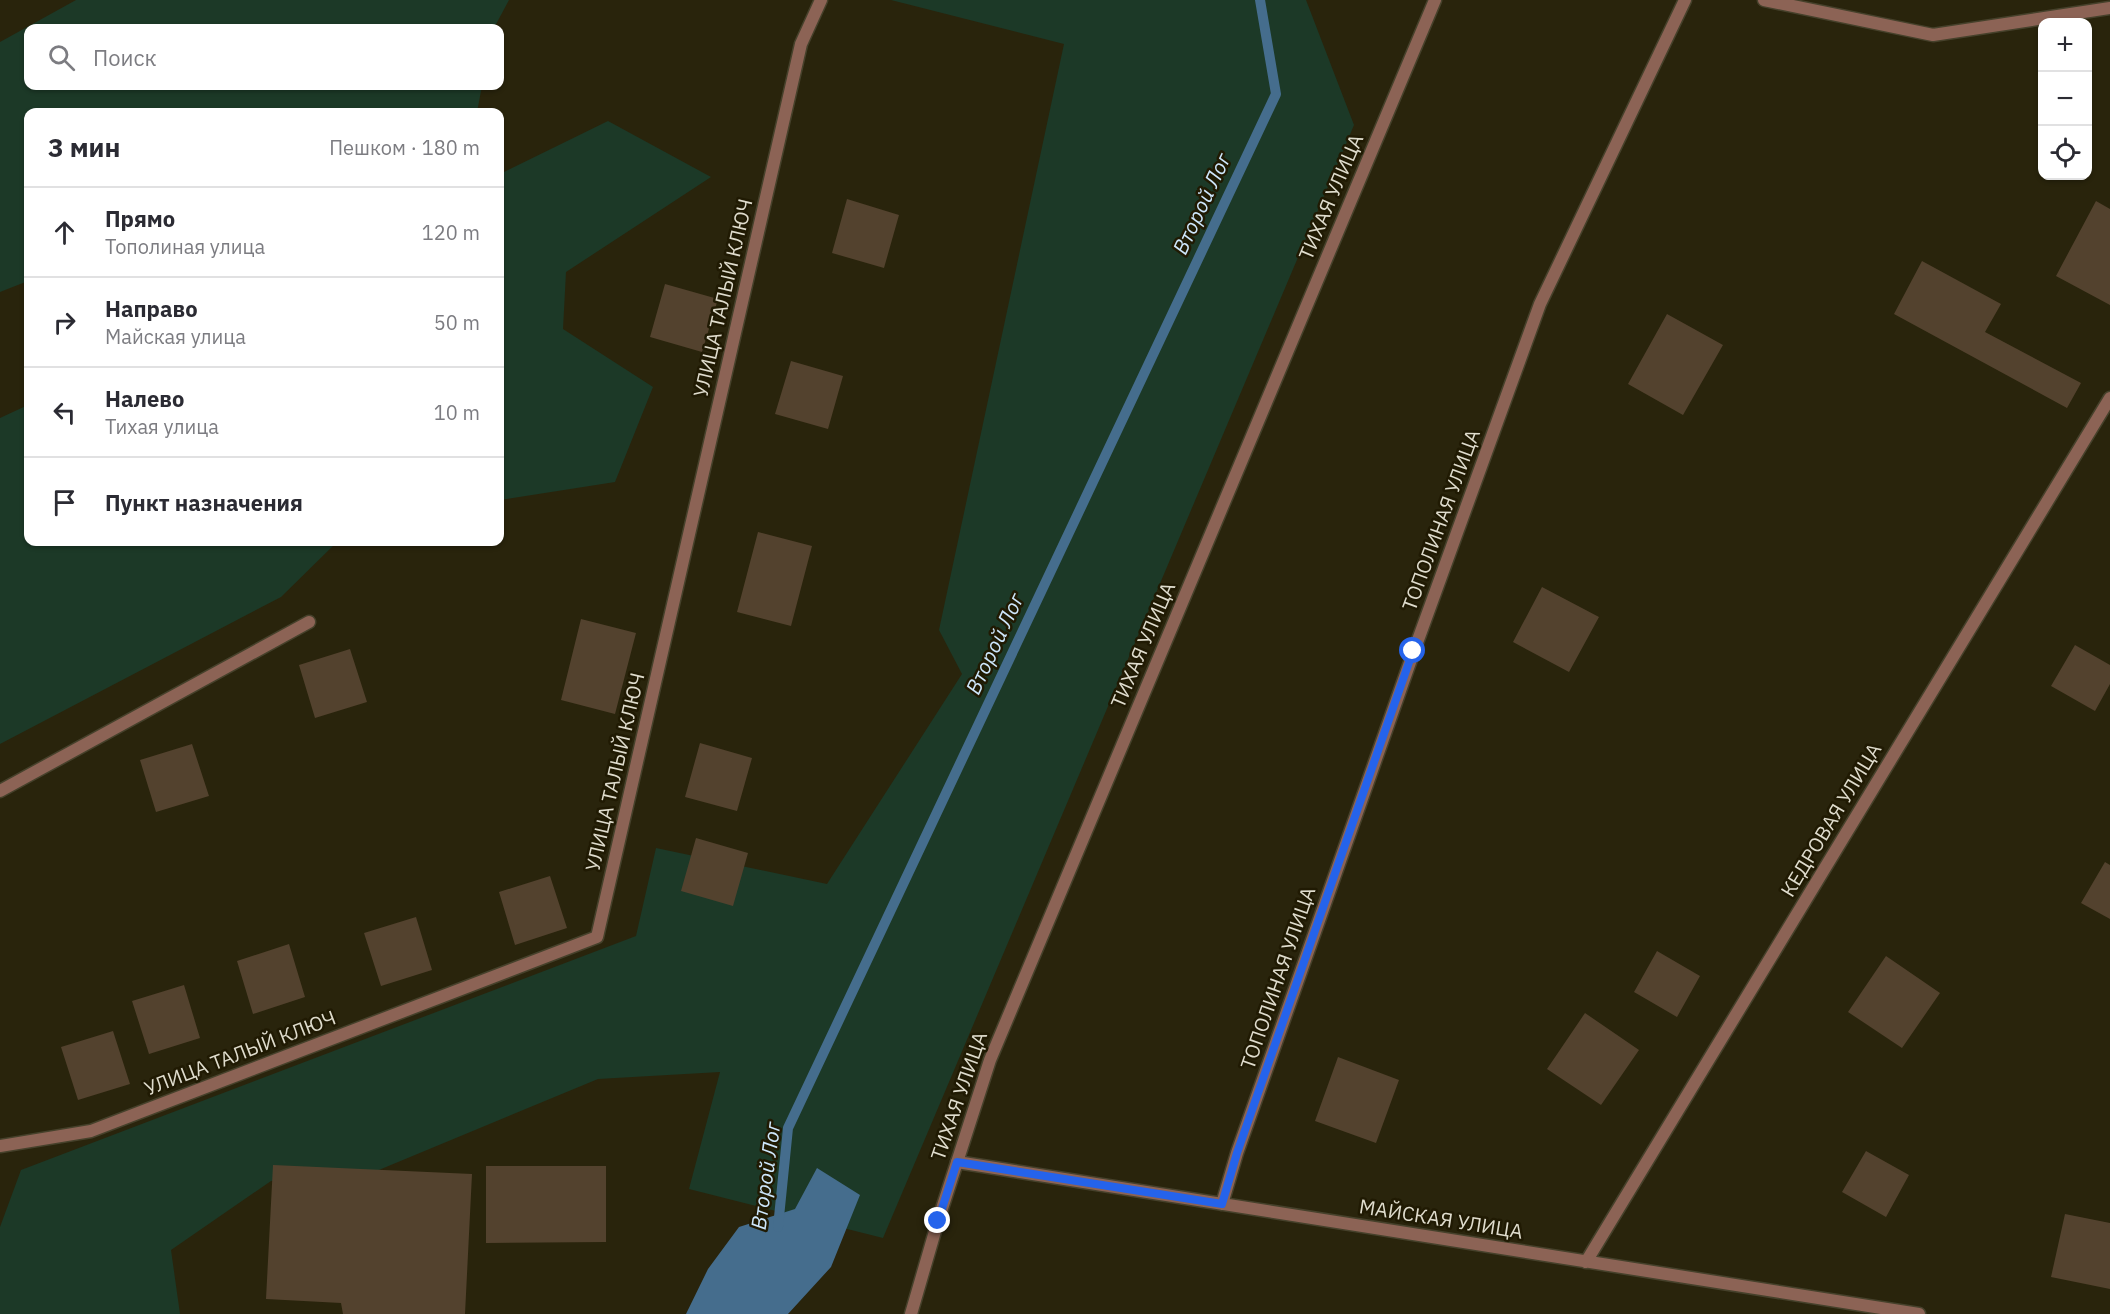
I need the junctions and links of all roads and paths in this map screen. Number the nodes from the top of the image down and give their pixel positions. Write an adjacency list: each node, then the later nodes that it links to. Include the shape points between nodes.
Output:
1 (821, 0): 9 (street, УЛИЦА ТАЛЫЙ КЛЮЧ, via 801,44 597,937 92,1131)
2 (1435, 0): 10 (street, ТИХАЯ УЛИЦА, via 990,1060)
3 (1685, 0): 11 (street, ТОПОЛИНАЯ УЛИЦА, via 1540,304 1413,651)
4 (1764, 0): 5 (street, via 1933,35)
5 (2110, 8)
6 (2110, 398): 12 (street, КЕДРОВАЯ УЛИЦА)
7 (309, 621): 8 (street)
8 (0, 791)
9 (0, 1146)
10 (957, 1162): 11 (street, МАЙСКАЯ УЛИЦА); 13 (street, ТИХАЯ УЛИЦА)
11 (1222, 1204): 12 (street, МАЙСКАЯ УЛИЦА)
12 (1586, 1262): 14 (street, МАЙСКАЯ УЛИЦА)
13 (911, 1314)
14 (1919, 1314)

